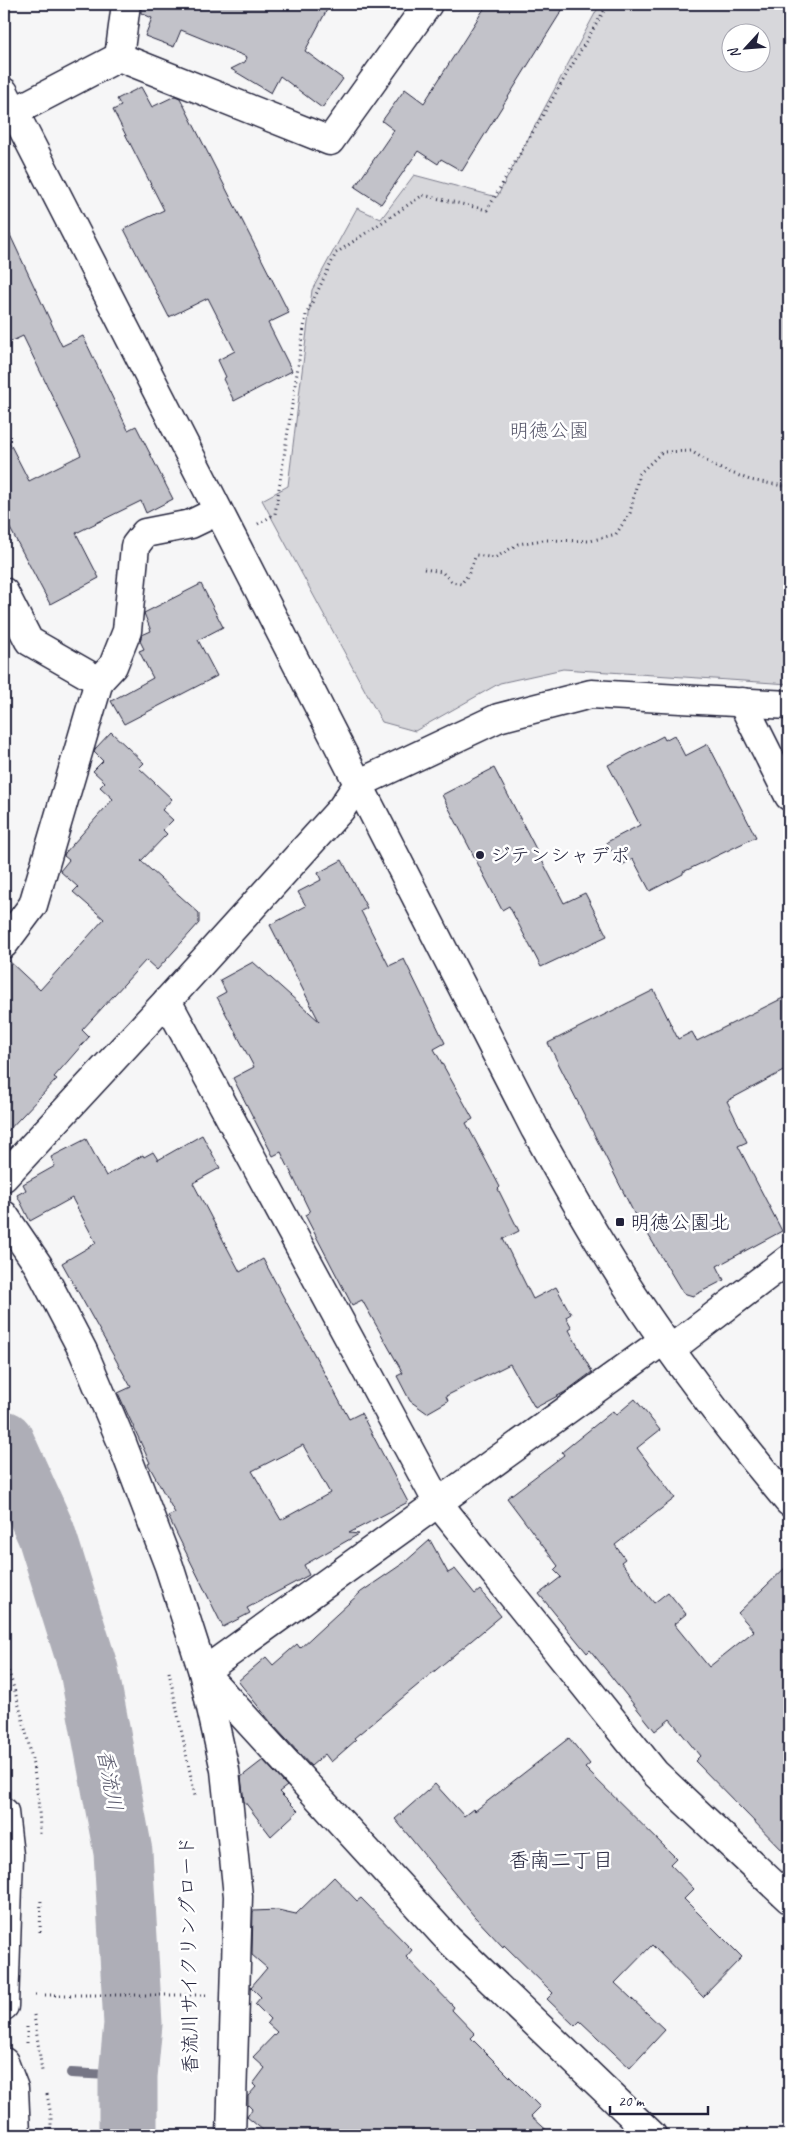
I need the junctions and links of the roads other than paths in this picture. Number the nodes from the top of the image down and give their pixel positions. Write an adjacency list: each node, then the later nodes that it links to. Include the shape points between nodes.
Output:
1 (126, 4): 3 (street)
2 (428, 4): 3 (street, via 330,141)
3 (119, 57): 4 (street)
4 (7, 107): 5 (street)
5 (218, 511): 7 (street, via 192,524 145,533 135,546 127,631 113,666); 10 (street)
6 (4, 592): 7 (street, via 29,641)
7 (99, 681): 12 (street, via 33,906)
8 (742, 702): 9 (street); 10 (street, via 591,694 498,718); 11 (street)
9 (789, 705)
10 (358, 784): 13 (street, via 341,809); 17 (street, via 535,1129 605,1252)
11 (789, 796)
12 (4, 944)
13 (167, 1001): 14 (street); 19 (street)
14 (4, 1177)
15 (4, 1215): 20 (street, via 38,1265 83,1351 166,1558)
16 (789, 1259): 17 (street)
17 (667, 1345): 18 (street); 19 (street)
18 (789, 1502)
19 (438, 1503): 20 (street); 22 (street, via 655,1773)
20 (203, 1672): 25 (street, via 225,1770 238,1896); 27 (street, via 448,1940)
21 (4, 1812): 23 (street, via 9,1855)
22 (789, 1899)
23 (4, 2006)
24 (4, 2062): 26 (street, via 14,2088)
25 (235, 2132)
26 (16, 2135)
27 (652, 2135)

